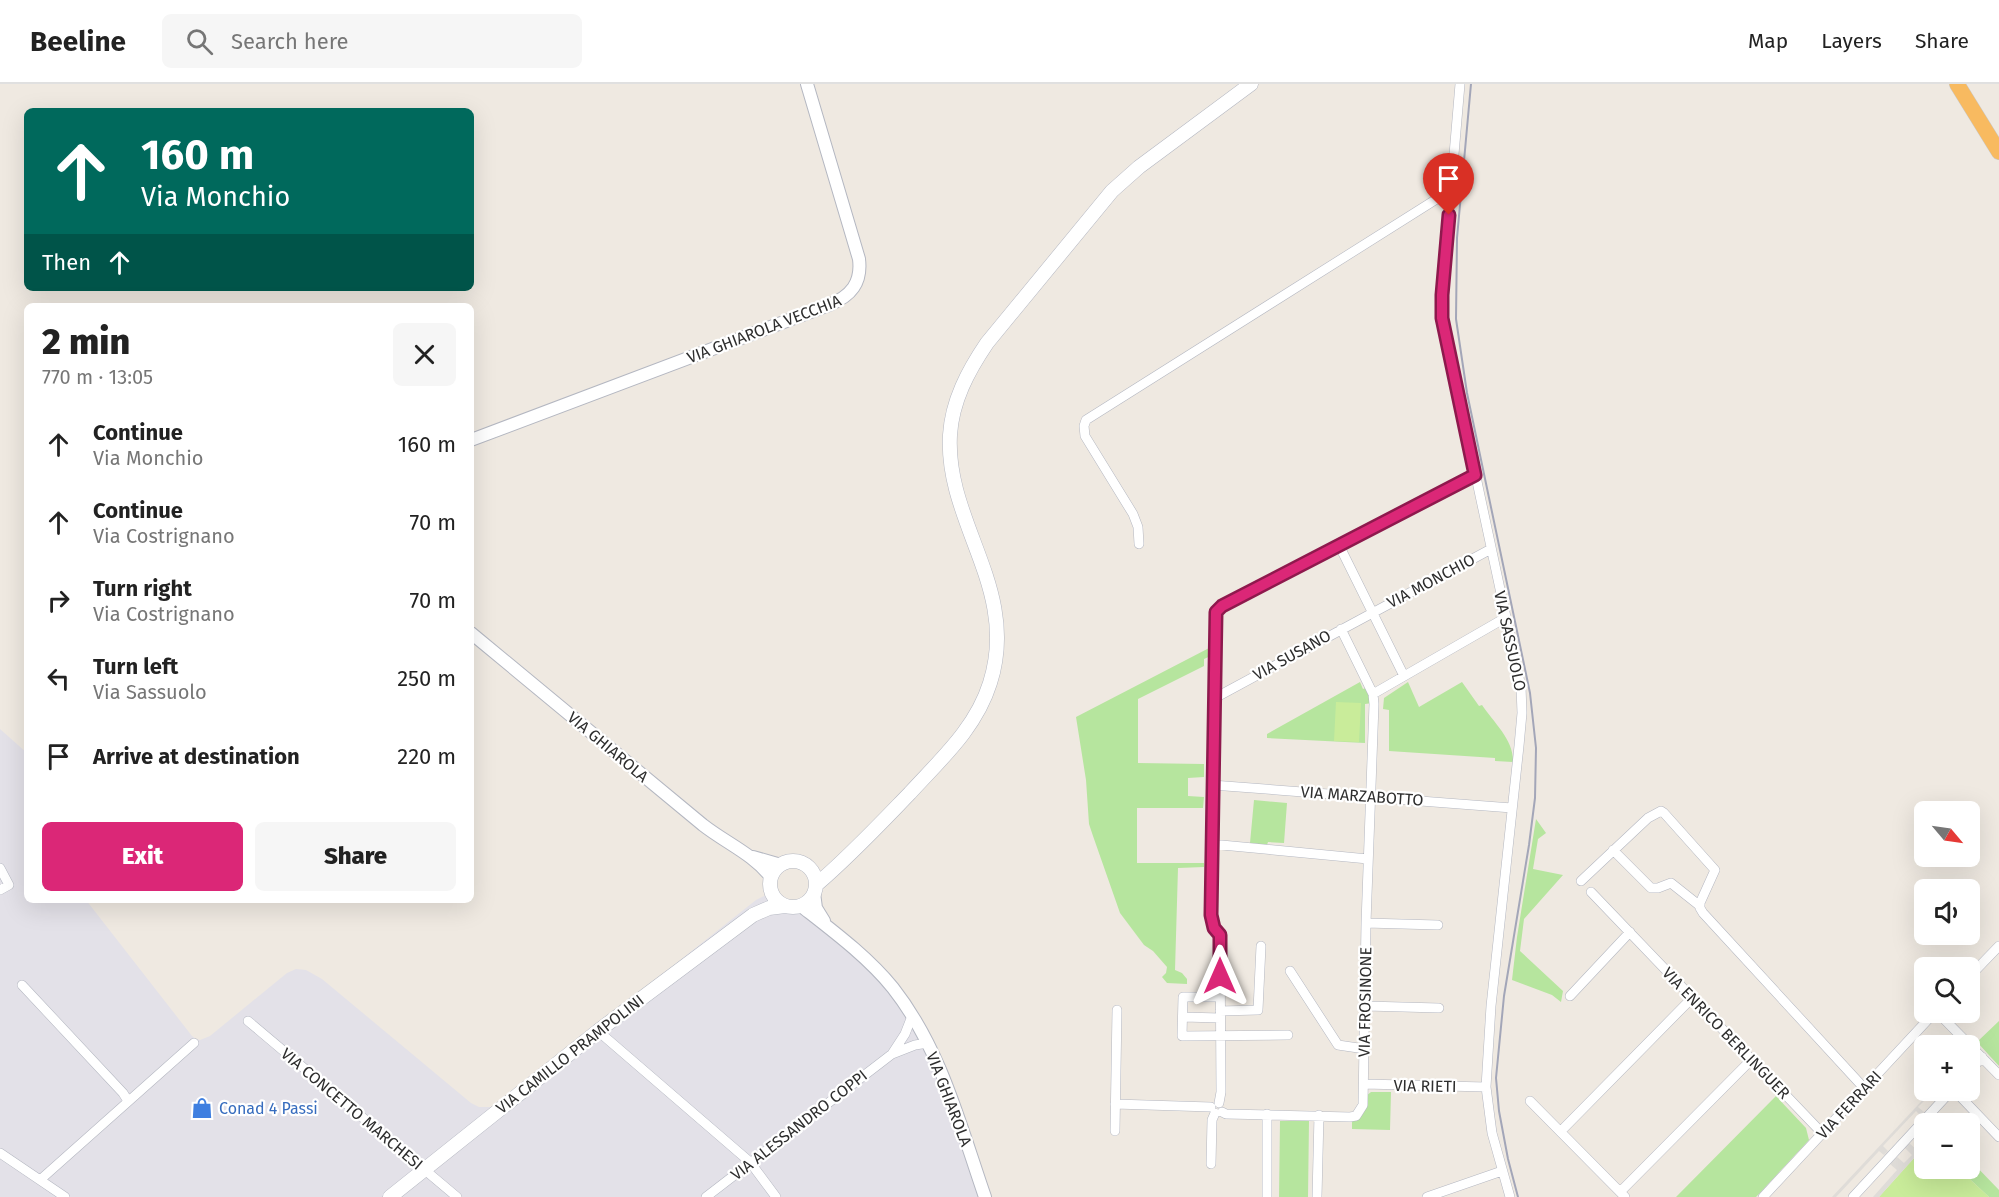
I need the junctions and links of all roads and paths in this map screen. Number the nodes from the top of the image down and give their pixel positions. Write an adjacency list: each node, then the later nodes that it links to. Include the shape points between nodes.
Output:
1 (807, 84): 9 (street, VIA GHIAROLA VECCHIA, via 860,258 859,280 849,295)
2 (1251, 84): 26 (main road, via 1112,191 971,366 957,399 950,459 995,607 993,672 969,728)
3 (1460, 84): 8 (street, VIA SASSUOLO)
4 (1957, 84): 7 (highway)
5 (1970, 84): 6 (highway)
6 (1999, 132)
7 (1999, 152)
8 (1451, 195): 10 (street, VIA SASSUOLO, via 1442,318); 11 (street, via 1435,200 1086,420 1085,436 1133,514)
9 (474, 439)
10 (1475, 475): 12 (street); 13 (street, VIA SASSUOLO)
11 (1140, 544)
12 (1339, 545): 14 (street); 20 (street, via 1218,609)
13 (1491, 549): 14 (street, VIA MONCHIO); 15 (street, VIA SASSUOLO)
14 (1372, 612): 16 (street, VIA SUSANO); 18 (street)
15 (1505, 618): 18 (street); 23 (street, VIA SASSUOLO, via 1522,700)
16 (1341, 629): 19 (street); 20 (street, VIA SUSANO)
17 (474, 635): 27 (street, VIA GHIAROLA, via 704,825)
18 (1404, 676): 19 (street)
19 (1373, 694): 22 (street, VIA FROSINONE)
20 (1213, 699): 21 (street)
21 (1212, 785): 22 (street, VIA MARZABOTTO); 24 (street)
22 (1371, 797): 23 (street, VIA MARZABOTTO); 28 (street, VIA FROSINONE)
23 (1512, 808): 76 (street, VIA SASSUOLO)
24 (1211, 844): 28 (street); 51 (street, via 1211,915 1220,935)
25 (1613, 850): 32 (street); 39 (street, via 1651,888 1671,883); 39 (street, via 1661,811 1715,870)
26 (853, 854): 30 (main road, via 821,866); 34 (main road)
27 (749, 856): 29 (street, VIA GHIAROLA); 33 (street, VIA GHIAROLA, via 759,863)
28 (1368, 860): 41 (street, VIA FROSINONE)
29 (781, 864): 30 (main road, via 794,861); 33 (main road)
30 (806, 866): 34 (main road, via 815,878)
31 (0, 868): 35 (street, via 9,885)
32 (1581, 881)
33 (771, 884): 37 (main road, via 774,897); 40 (main road, VIA CAMILLO PRAMPOLINI)
34 (815, 889): 38 (main road); 43 (street, via 816,908)
35 (0, 890)
36 (1591, 892): 44 (street, VIA ENRICO BERLINGUER)
37 (785, 906): 38 (main road); 40 (main road, VIA CAMILLO PRAMPOLINI)
38 (801, 906): 43 (street, VIA GHIAROLA)
39 (1700, 906): 77 (street)
40 (753, 915): 63 (main road, VIA CAMILLO PRAMPOLINI)
41 (1366, 924): 42 (street); 53 (street, VIA FROSINONE)
42 (1438, 925)
43 (828, 927): 57 (street, VIA GHIAROLA, via 879,973)
44 (1630, 932): 50 (street); 52 (street, VIA ENRICO BERLINGUER)
45 (1261, 946): 56 (street, via 1258,1010)
46 (1998, 948): 47 (street)
47 (1980, 966)
48 (1290, 971): 70 (street, via 1338,1045)
49 (22, 985): 78 (street)
50 (1570, 996)
51 (1220, 997): 56 (street); 58 (street, via 1183,997)
52 (1692, 998): 73 (street, VIA ENRICO BERLINGUER); 87 (street)
53 (1366, 1006): 54 (street); 70 (street, VIA FROSINONE)
54 (1439, 1008)
55 (1117, 1010): 82 (street)
56 (1220, 1014): 58 (street); 66 (street)
57 (912, 1016): 69 (street, VIA GHIAROLA); 71 (street, VIA ALESSANDRO COPPI)
58 (1183, 1017): 66 (street, via 1182,1036)
59 (248, 1021): 93 (street, VIA CONCETTO MARCHESI)
60 (1925, 1023): 65 (street, VIA FERRARI)
61 (1933, 1023): 65 (street)
62 (1951, 1023): 72 (street)
63 (598, 1031): 91 (street); 93 (main road, VIA CAMILLO PRAMPOLINI)
64 (1288, 1035): 66 (street)
65 (1915, 1035)
66 (1220, 1036): 83 (street, via 1221,1092)
67 (1914, 1036): 77 (street, VIA FERRARI)
68 (194, 1043): 78 (street)
69 (928, 1043): 71 (street, VIA ALESSANDRO COPPI); 102 (street, VIA GHIAROLA)
70 (1365, 1049): 75 (street, VIA FROSINONE)
71 (892, 1054): 91 (street, VIA ALESSANDRO COPPI)
72 (1982, 1058): 74 (street)
73 (1751, 1060): 88 (street, VIA ENRICO BERLINGUER); 96 (street)
74 (1999, 1075)
75 (1364, 1084): 76 (street, VIA RIETI); 85 (street, VIA FROSINONE, via 1363,1105 1356,1116)
76 (1486, 1087): 94 (street, VIA SASSUOLO)
77 (1864, 1088): 88 (street, VIA FERRARI)
78 (128, 1101): 95 (street)
79 (1530, 1101): 87 (street)
80 (1943, 1101): 108 (street)
81 (1964, 1101): 89 (street)
82 (1115, 1104): 83 (street, VIA FROSINONE); 86 (street)
83 (1217, 1109): 84 (street, VIA FROSINONE, via 1226,1114); 92 (street, via 1212,1120)
84 (1267, 1114): 85 (street, VIA FROSINONE); 103 (street)
85 (1319, 1115): 104 (street)
86 (1115, 1131)
87 (1561, 1131): 96 (street)
88 (1822, 1133): 107 (street, VIA FERRARI)
89 (1999, 1137)
90 (0, 1153): 95 (street)
91 (750, 1162): 100 (street, VIA ALESSANDRO COPPI); 101 (street)
92 (1211, 1164)
93 (422, 1169): 98 (main road, VIA CAMILLO PRAMPOLINI); 99 (street, VIA CONCETTO MARCHESI)
94 (1502, 1171): 105 (street); 106 (street, VIA SASSUOLO)
95 (40, 1180): 97 (street)
96 (1623, 1194)
97 (65, 1197)
98 (390, 1197)
99 (457, 1197)
100 (706, 1197)
101 (776, 1197)
102 (985, 1197)
103 (1267, 1197)
104 (1317, 1197)
105 (1427, 1197)
106 (1510, 1197)
107 (1763, 1197)
108 (1853, 1197)

